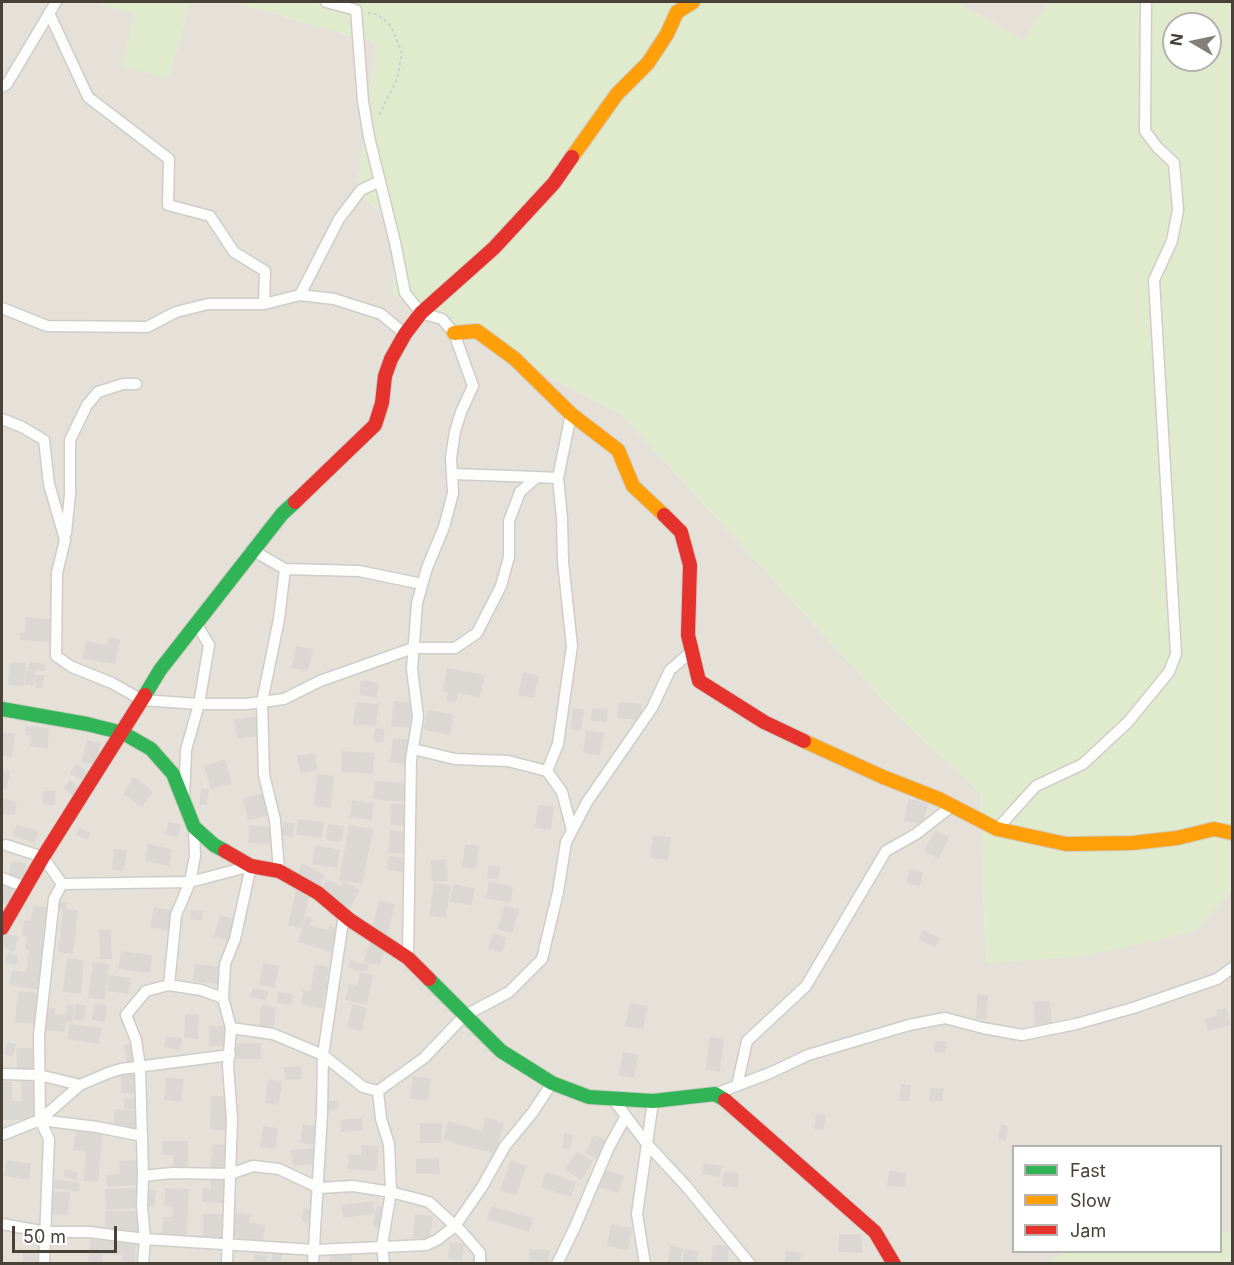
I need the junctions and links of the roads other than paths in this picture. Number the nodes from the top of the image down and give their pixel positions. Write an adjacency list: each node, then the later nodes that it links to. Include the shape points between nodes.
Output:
1 (56, 2): 5 (street)
2 (326, 2): 7 (street, via 356,10 363,101)
3 (693, 2): 11 (street, via 677,12 648,63 617,94 554,183 494,248)
4 (1146, 2): 37 (street, via 1145,131 1174,163 1178,210 1172,242 1154,280 1176,654 1169,672 1128,722 1083,764 1036,786)
5 (49, 13): 6 (street); 9 (street, via 88,97 169,159 168,205 210,216 234,252 265,271)
6 (2, 87)
7 (378, 182): 8 (street, via 361,190 339,219); 11 (street, via 405,293)
8 (300, 295): 9 (street); 13 (street, via 334,299 381,314)
9 (264, 303): 10 (street, via 208,304 176,312 147,327 47,326)
10 (2, 308)
11 (421, 313): 12 (street, via 442,320); 13 (street)
12 (454, 333): 15 (street, via 477,331 515,358); 17 (street, via 473,386 455,431)
13 (405, 334): 21 (street, via 384,376 382,404 375,425 282,514)
14 (136, 384): 20 (street, via 98,392 70,440)
15 (571, 414): 19 (street); 26 (street, via 618,450 633,486 681,532 690,565 688,635)
16 (2, 419): 20 (street, via 44,440 50,484)
17 (452, 474): 18 (street); 23 (street, via 453,493 444,527)
18 (537, 477): 19 (street); 25 (street, via 520,492 509,521 509,557 504,576 477,633 455,648)
19 (558, 478): 33 (street, via 572,646 558,744)
20 (65, 540): 27 (street, via 57,573 56,656)
21 (252, 550): 22 (street); 24 (street)
22 (285, 569): 23 (street, via 359,571); 28 (street)
23 (422, 584): 25 (street)
24 (196, 623): 27 (street); 29 (street, via 209,645)
25 (413, 648): 28 (street, via 320,681 284,699); 32 (street, via 418,717)
26 (692, 651): 35 (street, via 699,681 755,717); 38 (street, via 670,670 652,708)
27 (142, 700): 29 (street); 31 (street)
28 (262, 702): 29 (street); 43 (street, via 264,775 275,820)
29 (199, 704): 34 (street, via 186,750)
30 (2, 708): 31 (street)
31 (123, 733): 34 (street, via 159,757 173,774); 41 (street)
32 (413, 749): 33 (street, via 455,759 508,761); 50 (street)
33 (548, 771): 38 (street, via 562,792)
34 (184, 801): 36 (street)
35 (952, 806): 37 (street); 63 (street, via 886,851 806,986 747,1041)
36 (194, 828): 42 (street, via 214,845); 45 (street, via 195,856)
37 (997, 829): 39 (street, via 1066,844 1132,843 1214,829)
38 (572, 830): 54 (street, via 566,842 542,959 509,992)
39 (1233, 833)
40 (6, 845): 41 (street)
41 (43, 857): 46 (street); 47 (street)
42 (251, 866): 43 (street); 45 (street); 53 (street, via 235,939 225,964)
43 (279, 871): 48 (street, via 318,893)
44 (2, 878): 47 (street)
45 (190, 882): 46 (street); 52 (street, via 176,915)
46 (62, 885): 60 (street, via 54,899 39,1035)
47 (26, 887): 49 (street)
48 (344, 915): 50 (street); 57 (street)
49 (2, 928)
50 (408, 958): 54 (street)
51 (1233, 968): 63 (street, via 1217,979 1133,1008 1022,1035 945,1018 909,1025 808,1054)
52 (170, 985): 53 (street); 58 (street, via 146,991 126,1015 136,1040)
53 (223, 998): 55 (street)
54 (464, 1016): 61 (street, via 501,1051); 64 (street, via 424,1058)
55 (231, 1028): 56 (street); 57 (street, via 273,1034)
56 (230, 1055): 58 (street); 73 (street)
57 (322, 1055): 64 (street, via 363,1087); 75 (street)
58 (140, 1066): 62 (street); 71 (street)
59 (2, 1074): 60 (street)
60 (39, 1075): 62 (street); 69 (street)
61 (552, 1083): 66 (street, via 589,1097); 78 (street, via 505,1146)
62 (80, 1085): 69 (street)
63 (737, 1086): 65 (street)
64 (378, 1091): 76 (street, via 388,1144)
65 (715, 1094): 67 (street); 93 (street, via 875,1232)
66 (613, 1099): 67 (street); 68 (street)
67 (653, 1101): 72 (street)
68 (626, 1116): 72 (street); 90 (street)
69 (40, 1120): 70 (street); 71 (street); 79 (street, via 49,1139)
70 (2, 1135)
71 (142, 1136): 74 (street)
72 (647, 1144): 91 (street, via 638,1214); 92 (street)
73 (230, 1174): 74 (street); 75 (street, via 254,1166 279,1168); 81 (street)
74 (144, 1176): 80 (street)
75 (319, 1188): 76 (street, via 352,1186); 83 (street)
76 (391, 1192): 78 (street, via 429,1202); 82 (street)
77 (2, 1224): 79 (street)
78 (455, 1226): 82 (street, via 426,1245); 89 (street, via 480,1253)
79 (46, 1232): 80 (street); 84 (street)
80 (145, 1239): 81 (street); 85 (street)
81 (228, 1243): 83 (street); 86 (street)
82 (382, 1245): 83 (street); 88 (street)
83 (315, 1250): 87 (street)
84 (44, 1263)
85 (143, 1263)
86 (227, 1263)
87 (313, 1263)
88 (384, 1263)
89 (480, 1263)
90 (556, 1263)
91 (645, 1263)
92 (750, 1263)
93 (894, 1263)

